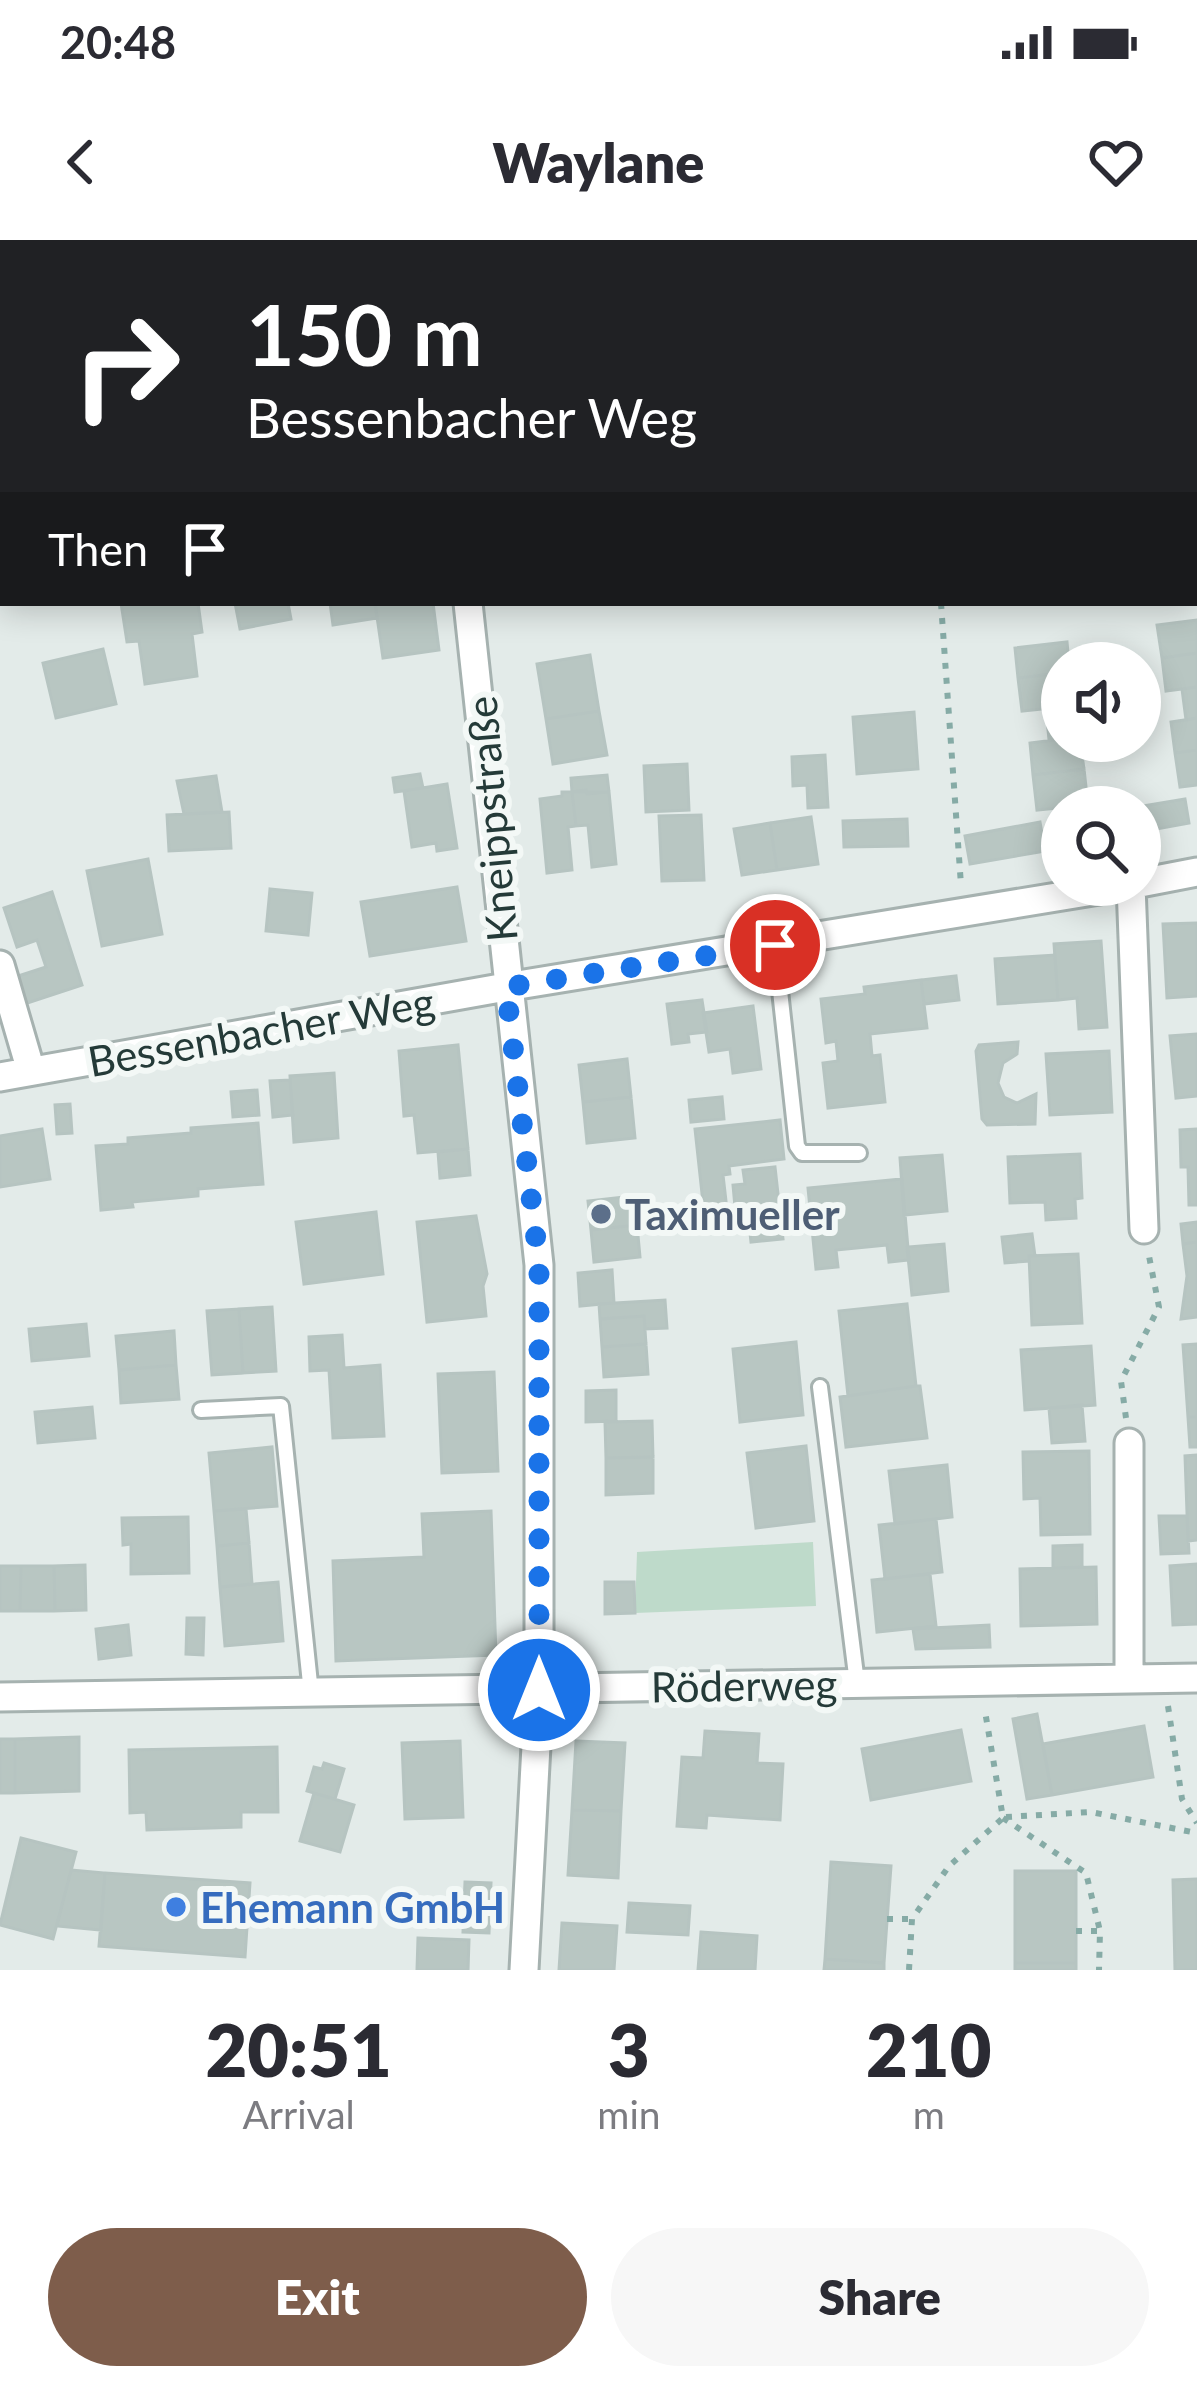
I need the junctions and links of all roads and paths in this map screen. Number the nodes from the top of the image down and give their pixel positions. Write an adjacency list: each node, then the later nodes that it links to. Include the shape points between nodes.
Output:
1 (468, 606): 10 (street, Kneippstraße)
2 (941, 606): 7 (path)
3 (1197, 872): 4 (street, Bessenbacher Weg)
4 (1161, 879)
5 (1041, 899): 7 (street, Bessenbacher Weg)
6 (1135, 906): 14 (street)
7 (962, 912): 8 (street, Bessenbacher Weg)
8 (775, 945): 10 (street, Bessenbacher Weg); 13 (lane, via 797,1146 812,1156)
9 (0, 965): 11 (street, Bessenbacher Weg)
10 (506, 987): 11 (street, Bessenbacher Weg); 23 (street, Kneippstraße, via 539,1265)
11 (32, 1071): 12 (street, Bessenbacher Weg)
12 (0, 1077)
13 (859, 1153)
14 (1144, 1229): 17 (path, via 1159,1307 1121,1381)
15 (820, 1387): 22 (lane)
16 (201, 1410): 24 (lane, via 281,1406)
17 (1129, 1443): 19 (street)
18 (1163, 1677): 19 (street, Röderweg); 20 (street, Röderweg); 27 (path, via 1182,1799)
19 (1129, 1678): 21 (street, Röderweg)
20 (1197, 1678)
21 (980, 1681): 22 (street, Röderweg); 26 (path)
22 (857, 1683): 23 (street, Röderweg)
23 (539, 1690): 24 (street, Röderweg); 32 (street, Kneippstraße)
24 (310, 1693): 25 (street, Röderweg)
25 (0, 1697)
26 (1003, 1818): 27 (path, via 1091,1812); 29 (path, via 949,1866); 30 (path, via 1086,1874)
27 (1197, 1828)
28 (887, 1919): 29 (path)
29 (912, 1919): 33 (path)
30 (1100, 1930): 31 (path); 34 (path)
31 (1076, 1931)
32 (524, 1970)
33 (909, 1970)
34 (1100, 1970)

